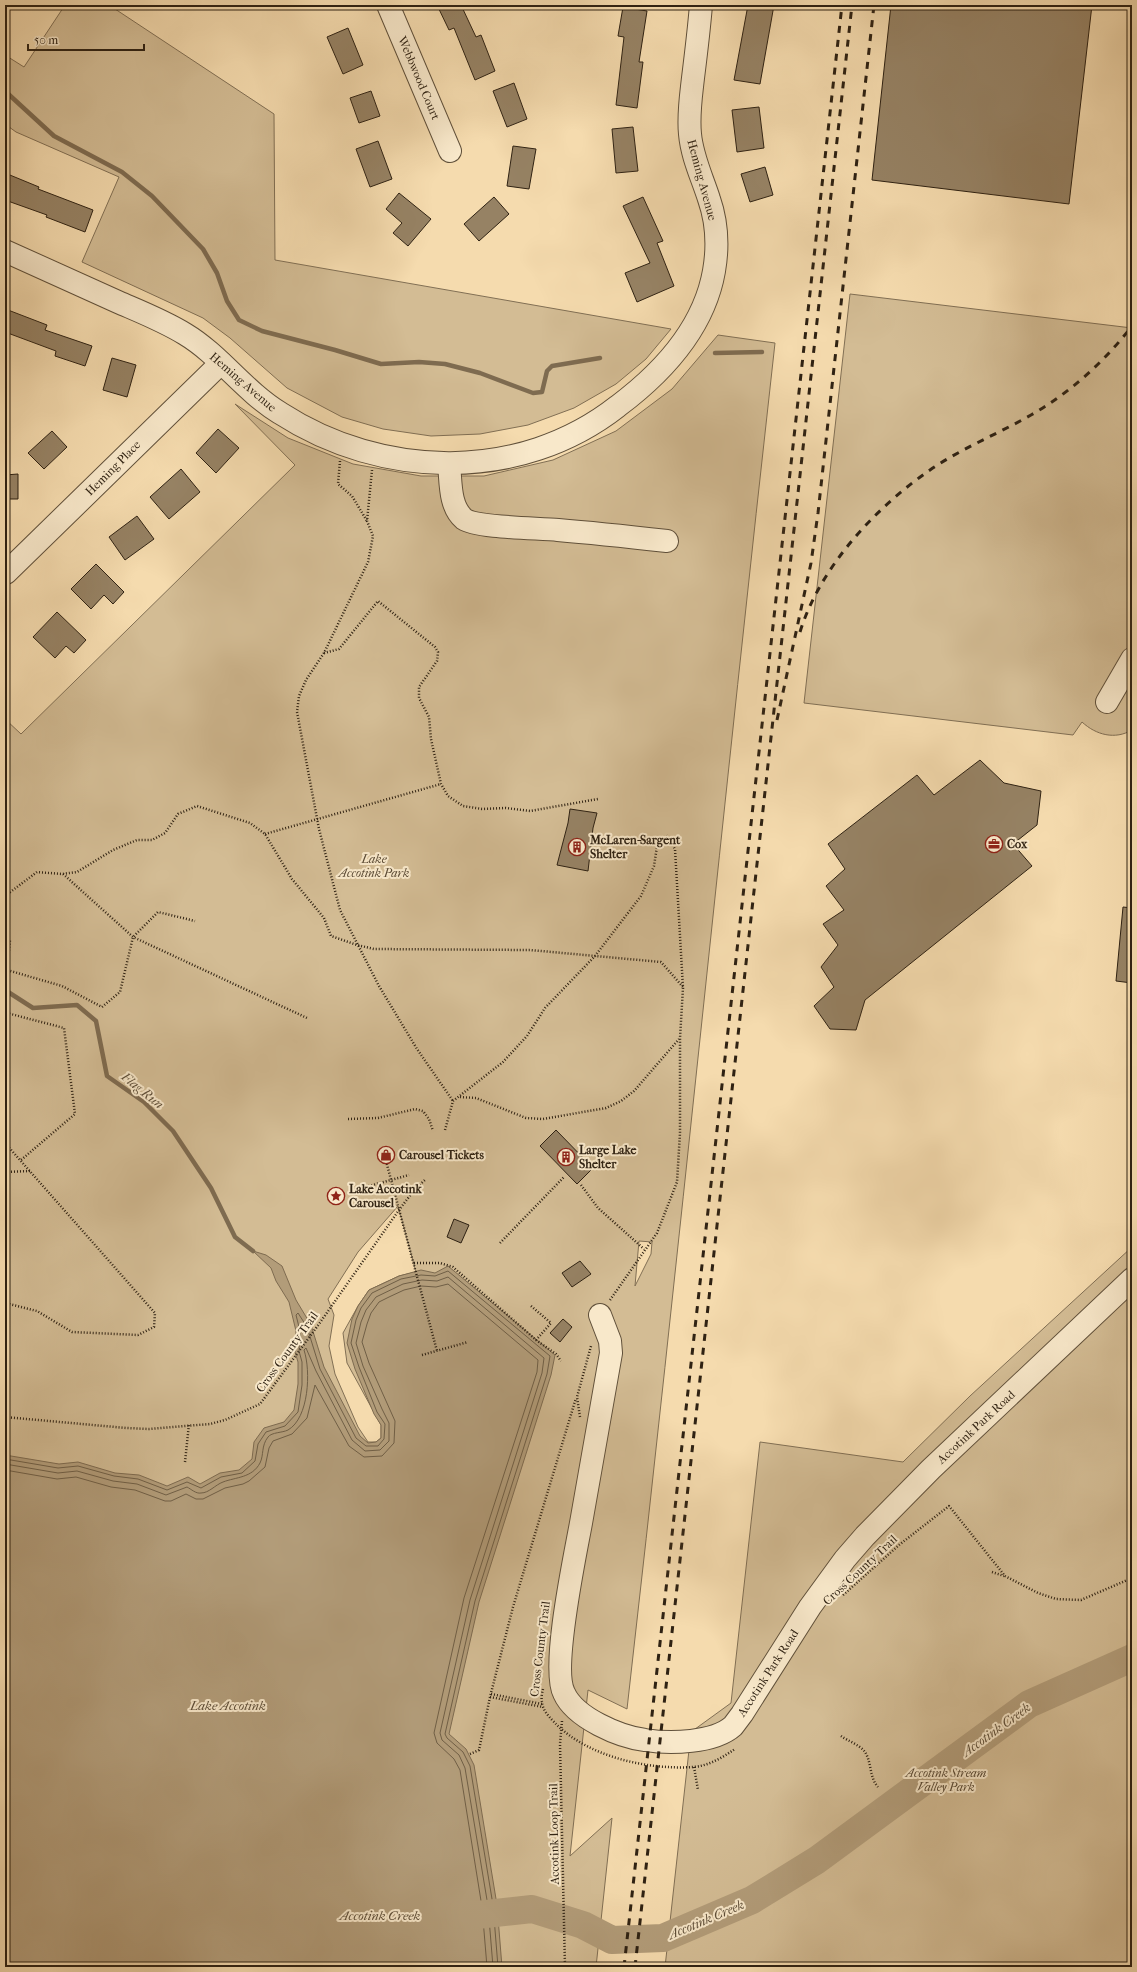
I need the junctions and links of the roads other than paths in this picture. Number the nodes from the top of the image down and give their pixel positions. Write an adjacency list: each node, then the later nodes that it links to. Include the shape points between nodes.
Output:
1 (388, 5): 3 (street, Webbwood Court)
2 (702, 5): 6 (street, Heming Avenue, via 689,114 690,133 697,168 712,209 717,247 708,296 689,334 657,373 634,394 591,424 520,454)
3 (450, 151)
4 (5, 251): 5 (street, Heming Avenue, via 173,327 200,343)
5 (220, 363): 6 (street, Heming Avenue, via 278,412 316,434 375,455); 8 (street, Heming Place)
6 (449, 464): 7 (street, via 453,500 457,511 465,520 478,524)
7 (667, 541)
8 (6, 573)
9 (1132, 659): 10 (street)
10 (1107, 702)
11 (1132, 1279): 12 (street, Accotink Park Road, via 931,1469 844,1559 732,1726 722,1733 674,1743 622,1735 604,1728 571,1704 564,1694 560,1679 568,1595 611,1353 610,1341)
12 (600, 1316)

